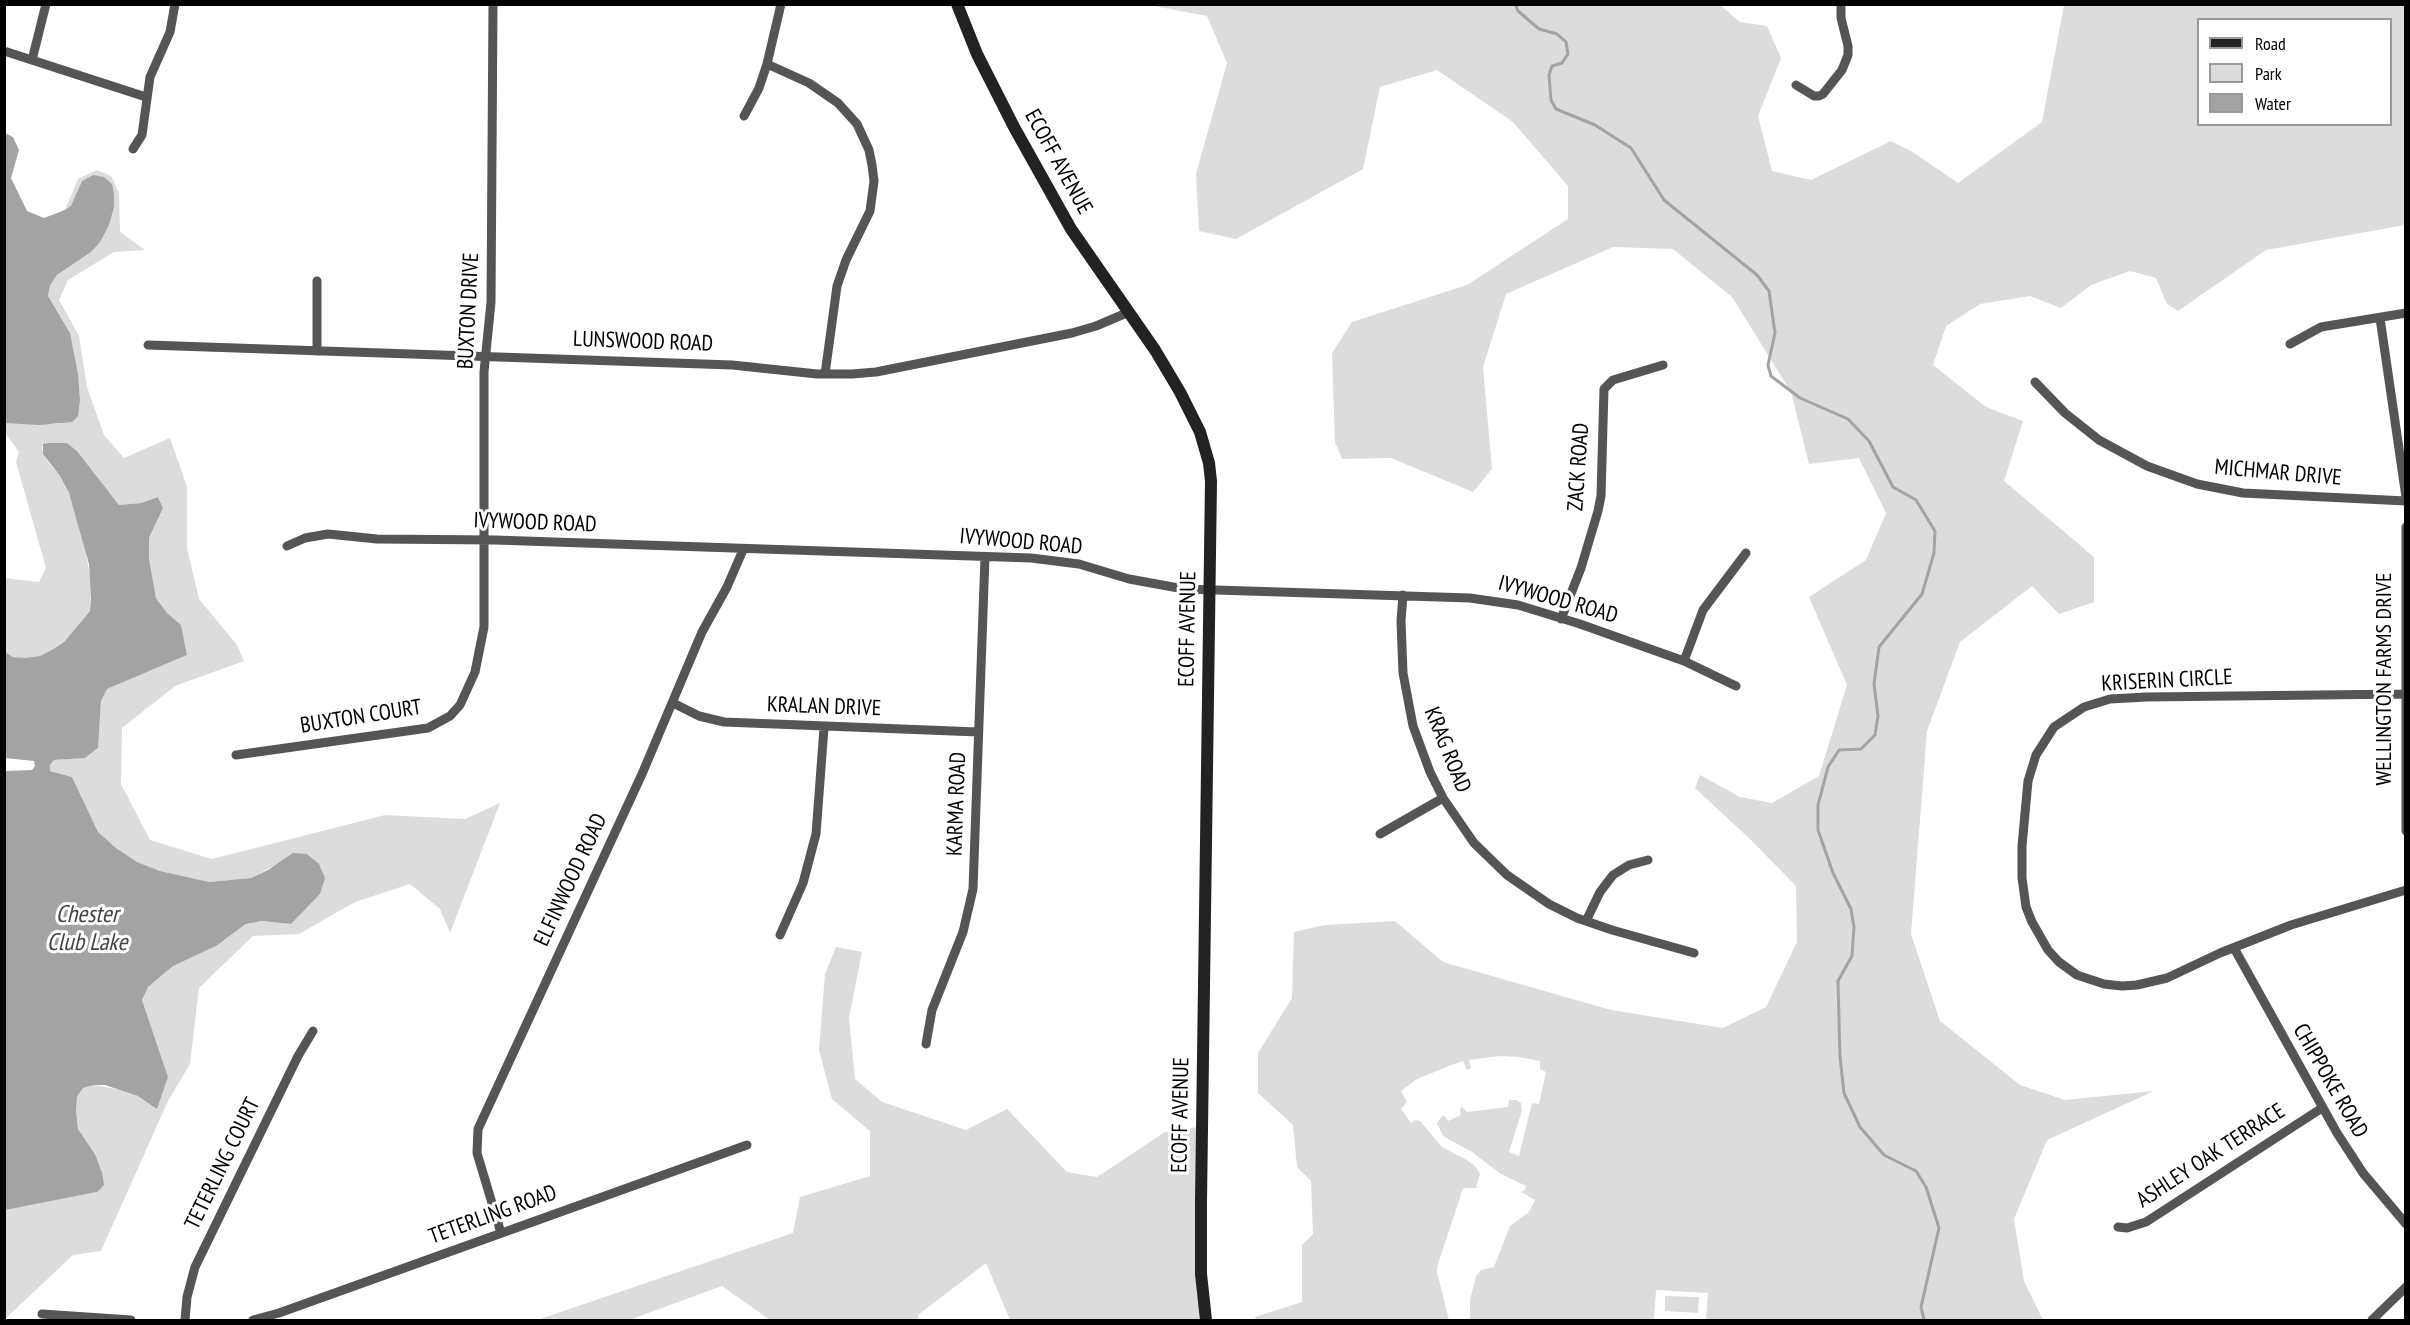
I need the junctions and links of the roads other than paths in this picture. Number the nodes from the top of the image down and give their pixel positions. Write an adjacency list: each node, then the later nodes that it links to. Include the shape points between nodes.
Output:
1 (46, 4): 8 (street)
2 (175, 4): 11 (street, via 170,32)
3 (493, 4): 21 (street, BUXTON DRIVE, via 491,302)
4 (782, 4): 9 (street)
5 (957, 4): 15 (street, ECOFF AVENUE, via 1014,127 1071,229)
6 (1842, 4): 10 (street, via 1848,55 1842,70 1819,96)
7 (4, 51): 8 (street)
8 (32, 60): 11 (street)
9 (767, 64): 12 (street); 23 (street, via 809,83 838,103 857,124 872,165 870,211 837,286)
10 (1796, 85)
11 (146, 97): 13 (street, via 143,130)
12 (744, 116)
13 (134, 149)
14 (317, 281): 20 (street)
15 (1129, 312): 23 (street, LUNSWOOD ROAD, via 1072,333 876,372); 32 (street, ECOFF AVENUE, via 1180,392 1206,449 1211,481)
16 (2406, 313): 17 (street)
17 (2380, 318): 18 (street, via 2321,327); 25 (street)
18 (2290, 344)
19 (148, 345): 20 (street, LUNSWOOD ROAD)
20 (317, 351): 21 (street, LUNSWOOD ROAD)
21 (486, 357): 23 (street, LUNSWOOD ROAD, via 732,364); 27 (street, BUXTON DRIVE)
22 (1664, 365): 34 (street, ZACK ROAD, via 1613,380 1604,389 1601,496)
23 (825, 374)
24 (2034, 382): 25 (street, MICHMAR DRIVE, via 2099,440 2148,467 2197,484 2243,493)
25 (2406, 499)
26 (2406, 527): 37 (street, WELLINGTON FARMS DRIVE)
27 (483, 540): 28 (street, IVYWOOD ROAD, via 377,539 328,534); 29 (street, IVYWOOD ROAD); 41 (street, BUXTON COURT, via 481,648 466,695 450,716 416,731)
28 (287, 546)
29 (742, 550): 31 (street, IVYWOOD ROAD); 38 (street, ELFINWOOD ROAD)
30 (1746, 553): 35 (street, via 1703,610)
31 (984, 557): 32 (street, IVYWOOD ROAD, via 1059,560 1156,585); 40 (street, KARMA ROAD)
32 (1210, 590): 33 (street, IVYWOOD ROAD); 63 (street, ECOFF AVENUE, via 1201,1201)
33 (1403, 596): 34 (street, IVYWOOD ROAD, via 1491,600); 42 (street, KRAG ROAD, via 1401,650 1407,700 1422,752)
34 (1562, 618): 35 (street, IVYWOOD ROAD)
35 (1684, 661): 36 (street, IVYWOOD ROAD)
36 (1736, 686)
37 (2405, 694): 43 (street, WELLINGTON FARMS DRIVE); 49 (street, KRISERIN CIRCLE, via 2110,699 2069,716 2054,727 2042,744 2028,781 2022,878 2032,922 2054,956 2072,972 2089,980 2137,986 2167,978)
38 (673, 703): 39 (street, KRALAN DRIVE, via 699,717 723,723); 57 (street, ELFINWOOD ROAD, via 478,1129 477,1153)
39 (824, 728): 40 (street, KRALAN DRIVE); 48 (street, via 816,834 803,884)
40 (978, 732): 52 (street, KARMA ROAD, via 973,889 963,932 932,1010)
41 (236, 754)
42 (1443, 798): 44 (street); 47 (street, KRAG ROAD, via 1474,843 1507,876)
43 (2406, 831)
44 (1380, 834)
45 (1648, 860): 47 (street, via 1613,875)
46 (2406, 890): 49 (street, KRISERIN CIRCLE, via 2291,925)
47 (1586, 921): 50 (street, KRAG ROAD)
48 (780, 935)
49 (2234, 948): 53 (street, CHIPPOKE ROAD)
50 (1694, 953)
51 (313, 1031): 61 (street, TETERLING COURT, via 195,1267)
52 (926, 1044)
53 (2322, 1108): 55 (street, CHIPPOKE ROAD, via 2363,1173); 56 (street, ASHLEY OAK TERRACE, via 2146,1222)
54 (747, 1144): 57 (street, TETERLING ROAD)
55 (2406, 1224)
56 (2118, 1227)
57 (501, 1233): 62 (street, TETERLING ROAD)
58 (2406, 1287): 64 (street)
59 (42, 1314): 60 (street)
60 (131, 1320)
61 (186, 1320)
62 (253, 1320)
63 (1206, 1320)
64 (2372, 1320)

